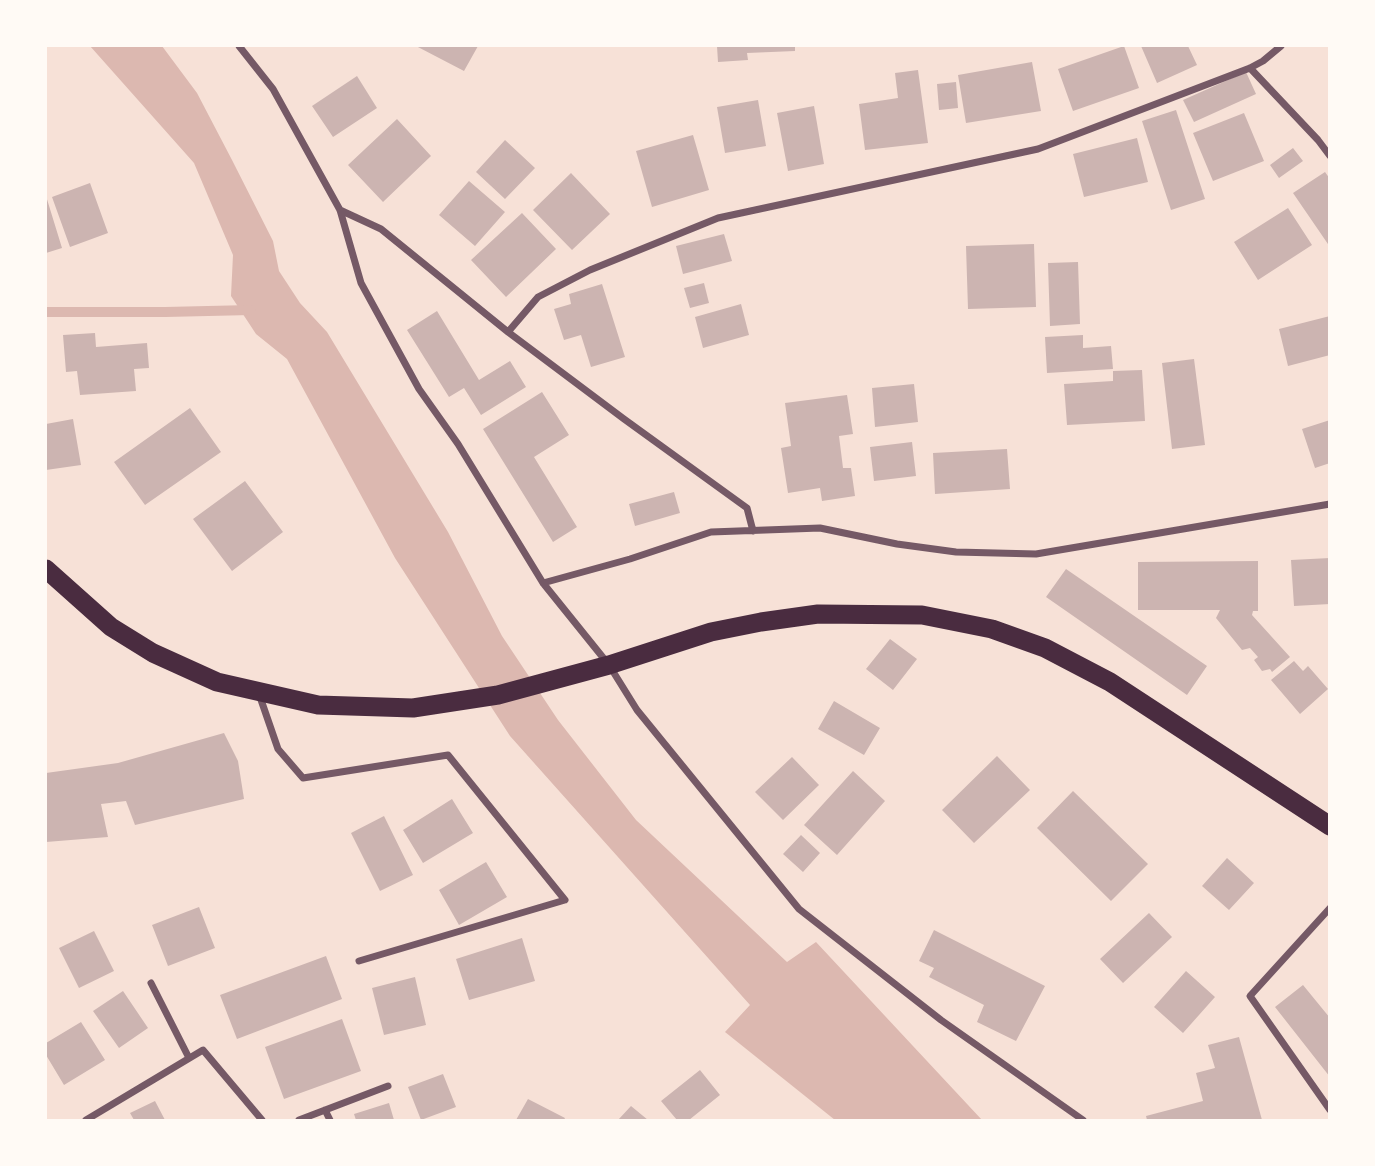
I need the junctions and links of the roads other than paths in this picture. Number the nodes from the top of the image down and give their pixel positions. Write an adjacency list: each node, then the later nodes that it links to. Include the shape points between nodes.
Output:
1 (239, 46): 5 (street, via 272,89)
2 (1281, 46): 3 (street)
3 (1250, 68): 4 (street); 6 (street, via 1038,149 718,218 590,270 538,297)
4 (1329, 156)
5 (340, 210): 6 (street, via 381,229); 10 (street, via 361,283 419,388)
6 (508, 332): 8 (street, via 747,508)
7 (1329, 504): 8 (street, via 1036,554 956,552 820,528)
8 (753, 531): 10 (street, via 710,532)
9 (46, 569): 12 (highway, via 111,627 153,653 217,682)
10 (543, 583): 11 (street)
11 (609, 665): 12 (highway, via 498,695 413,708 318,705); 13 (highway, via 711,632 818,614 922,615 992,629 1045,648 1110,681); 25 (street, via 637,709 799,909 941,1020)
12 (258, 691): 15 (street, via 278,748 303,778 448,755 565,901)
13 (1329, 826)
14 (1329, 908): 19 (street, via 1250,996)
15 (359, 961)
16 (151, 983): 17 (street)
17 (189, 1058): 21 (street); 22 (street, via 203,1050)
18 (388, 1086): 20 (street)
19 (1329, 1110)
20 (325, 1111): 23 (street); 24 (street)
21 (86, 1121)
22 (262, 1121)
23 (299, 1121)
24 (330, 1121)
25 (1083, 1121)

